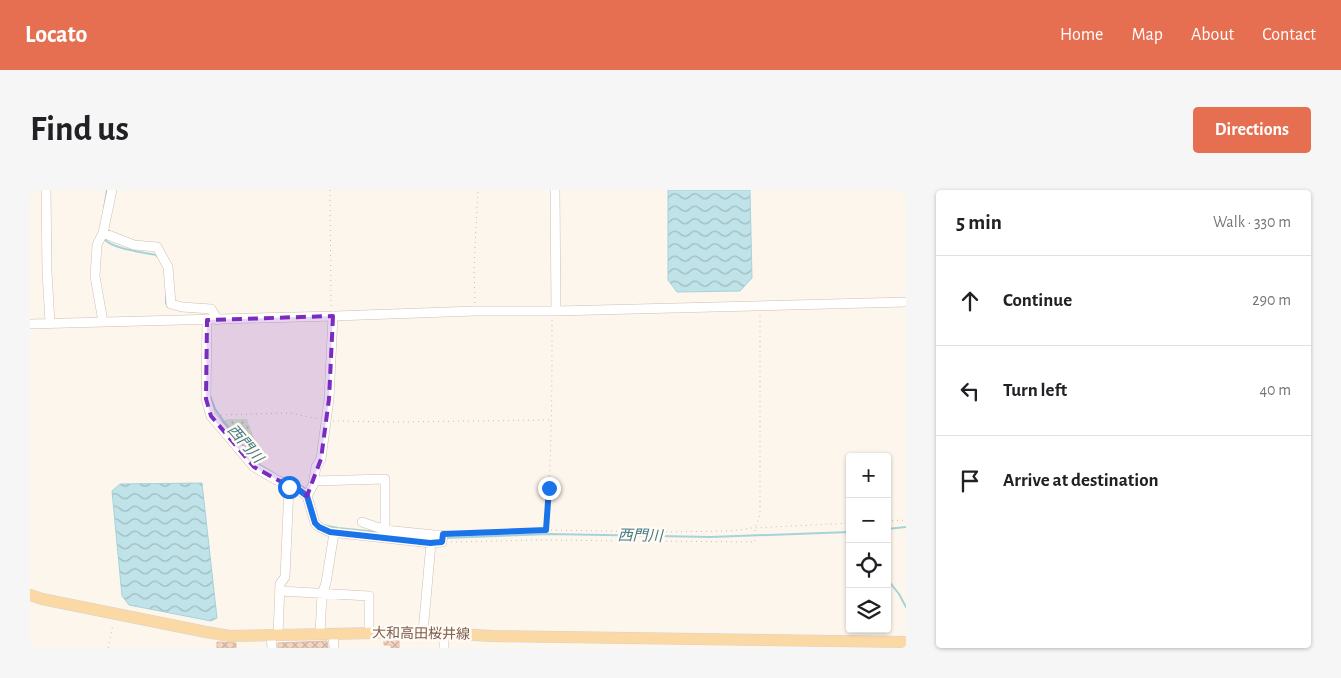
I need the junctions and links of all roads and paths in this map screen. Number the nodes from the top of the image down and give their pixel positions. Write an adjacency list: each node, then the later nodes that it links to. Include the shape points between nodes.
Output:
1 (46, 190): 15 (street)
2 (112, 190): 6 (street)
3 (330, 190): 11 (path, via 331,304)
4 (478, 190): 9 (path)
5 (555, 190): 10 (street)
6 (104, 233): 13 (street, via 134,245 157,247 168,267 171,304 211,309); 14 (street, via 97,245 95,276)
7 (906, 302): 8 (street)
8 (760, 306): 10 (street); 27 (path, via 760,515)
9 (475, 311): 10 (street); 11 (street)
10 (554, 311): 19 (path)
11 (334, 316): 13 (street); 18 (street)
12 (207, 320): 13 (street); 14 (street); 17 (street, via 206,399)
13 (218, 320)
14 (102, 322): 15 (street)
15 (50, 323): 16 (street)
16 (30, 324)
17 (212, 417): 18 (path, via 290,413); 21 (street, via 254,467)
18 (326, 420): 19 (path); 20 (street, via 321,459)
19 (552, 420): 28 (path)
20 (314, 482): 22 (street); 30 (street, via 385,480)
21 (289, 487): 22 (street); 33 (street, via 285,577)
22 (307, 496): 29 (street, via 315,523)
23 (906, 520): 24 (path)
24 (891, 521)
25 (362, 522): 30 (street)
26 (846, 523): 27 (path)
27 (755, 528): 28 (path, via 720,532); 31 (path, via 755,542)
28 (546, 530): 31 (path)
29 (334, 533): 30 (street); 34 (street)
30 (385, 534): 31 (street); 32 (street)
31 (443, 538): 32 (street)
32 (430, 543): 37 (street)
33 (280, 591): 34 (street); 42 (street)
34 (322, 594): 38 (street, via 369,596); 40 (street)
35 (30, 595): 36 (main road, 大和高田桜井線)
36 (115, 613): 42 (main road, 大和高田桜井線, via 230,636); 45 (path)
37 (423, 632): 38 (main road, 大和高田桜井線); 39 (main road, 大和高田桜井線)
38 (369, 633): 41 (main road, 大和高田桜井線)
39 (444, 633): 44 (main road, 大和高田桜井線); 48 (street)
40 (320, 634): 41 (main road, 大和高田桜井線); 42 (main road, 大和高田桜井線)
41 (333, 634): 47 (street)
42 (275, 635): 46 (street)
43 (906, 642): 44 (main road, 大和高田桜井線)
44 (770, 644)
45 (108, 648)
46 (272, 648)
47 (334, 648)
48 (444, 648)

